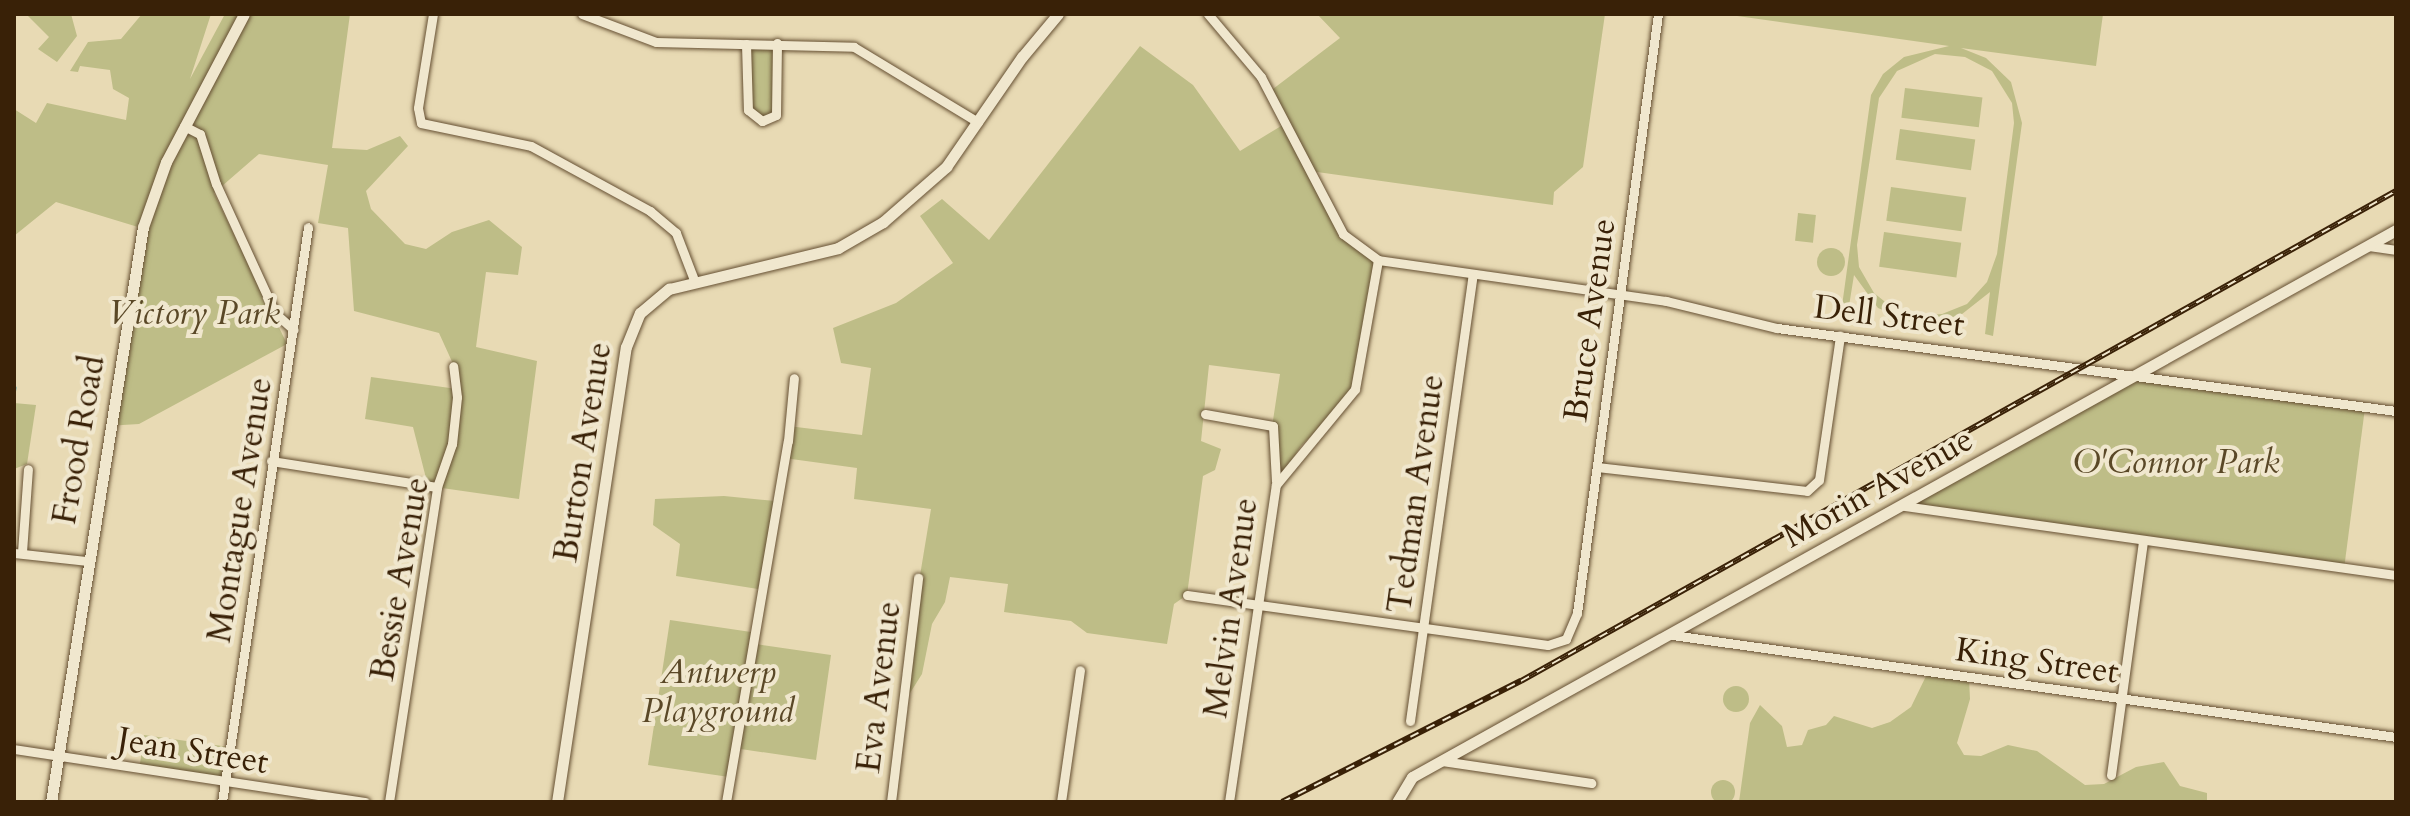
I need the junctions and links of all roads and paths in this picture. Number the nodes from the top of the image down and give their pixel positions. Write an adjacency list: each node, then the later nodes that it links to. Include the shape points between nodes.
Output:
1 (244, 14): 10 (street, Frood Road)
2 (433, 14): 17 (street, via 418,108 421,123 531,146 650,211 676,233)
3 (582, 14): 8 (street, via 647,41)
4 (1058, 14): 9 (street, Burton Avenue)
5 (1208, 14): 15 (street, via 1261,77 1343,234)
6 (1658, 14): 18 (street, Bruce Avenue)
7 (777, 43): 8 (street); 8 (street, via 776,115 762,121 748,110); 9 (street, via 837,43 871,53)
8 (746, 44)
9 (978, 122): 17 (street, Burton Avenue, via 935,178 861,237 838,248)
10 (184, 126): 19 (street, via 200,134 216,184 275,313); 34 (street, Frood Road, via 157,181 143,227)
11 (308, 227): 19 (street, Montague Avenue)
12 (2396, 230): 13 (street, Morin Avenue)
13 (2368, 246): 14 (street); 22 (street, Morin Avenue)
14 (2396, 250)
15 (1378, 260): 16 (street, Dell Street); 29 (street, Melvin Avenue, via 1355,389)
16 (1473, 275): 18 (street, Dell Street); 39 (street, Tedman Avenue)
17 (694, 280): 55 (street, Burton Avenue, via 653,300 631,329 626,347)
18 (1619, 295): 20 (street, Dell Street); 27 (street, Bruce Avenue)
19 (294, 330): 26 (street, Montague Avenue)
20 (1840, 336): 22 (street, Dell Street); 27 (street, via 1816,485 1798,492)
21 (453, 366): 30 (street, Bessie Avenue, via 457,397 452,444)
22 (2141, 374): 24 (street, Dell Street); 31 (street, Morin Avenue)
23 (794, 378): 56 (street)
24 (2396, 411)
25 (1205, 414): 29 (street, via 1273,426)
26 (271, 461): 30 (street); 49 (street, Montague Avenue)
27 (1597, 467): 39 (street, Bruce Avenue, via 1571,633 1548,645)
28 (28, 469): 33 (street)
29 (1276, 485): 38 (street, Melvin Avenue)
30 (437, 487): 54 (street, Bessie Avenue)
31 (1904, 506): 32 (street); 40 (street, Morin Avenue)
32 (2143, 540): 35 (street); 42 (street)
33 (18, 552): 34 (street)
34 (86, 561): 46 (street, Frood Road)
35 (2396, 575)
36 (918, 578): 57 (street, Eva Avenue)
37 (1187, 595): 38 (street)
38 (1258, 603): 39 (street); 59 (street, Melvin Avenue)
39 (1423, 627): 43 (street, Tedman Avenue)
40 (1672, 635): 42 (street, King Street); 47 (street, Morin Avenue)
41 (1080, 670): 58 (street)
42 (2122, 699): 44 (street, King Street); 48 (street)
43 (1410, 721)
44 (2396, 737)
45 (14, 749): 46 (street, Jean Street)
46 (57, 756): 49 (street, Jean Street); 51 (street, Frood Road)
47 (1442, 761): 50 (street); 60 (street, Morin Avenue, via 1404,783)
48 (2111, 775)
49 (225, 783): 52 (street, Montague Avenue); 53 (street, Jean Street)
50 (1591, 783)
51 (51, 802)
52 (222, 802)
53 (365, 802)
54 (389, 802)
55 (557, 802)
56 (726, 802)
57 (891, 802)
58 (1061, 802)
59 (1229, 802)
60 (1397, 802)

